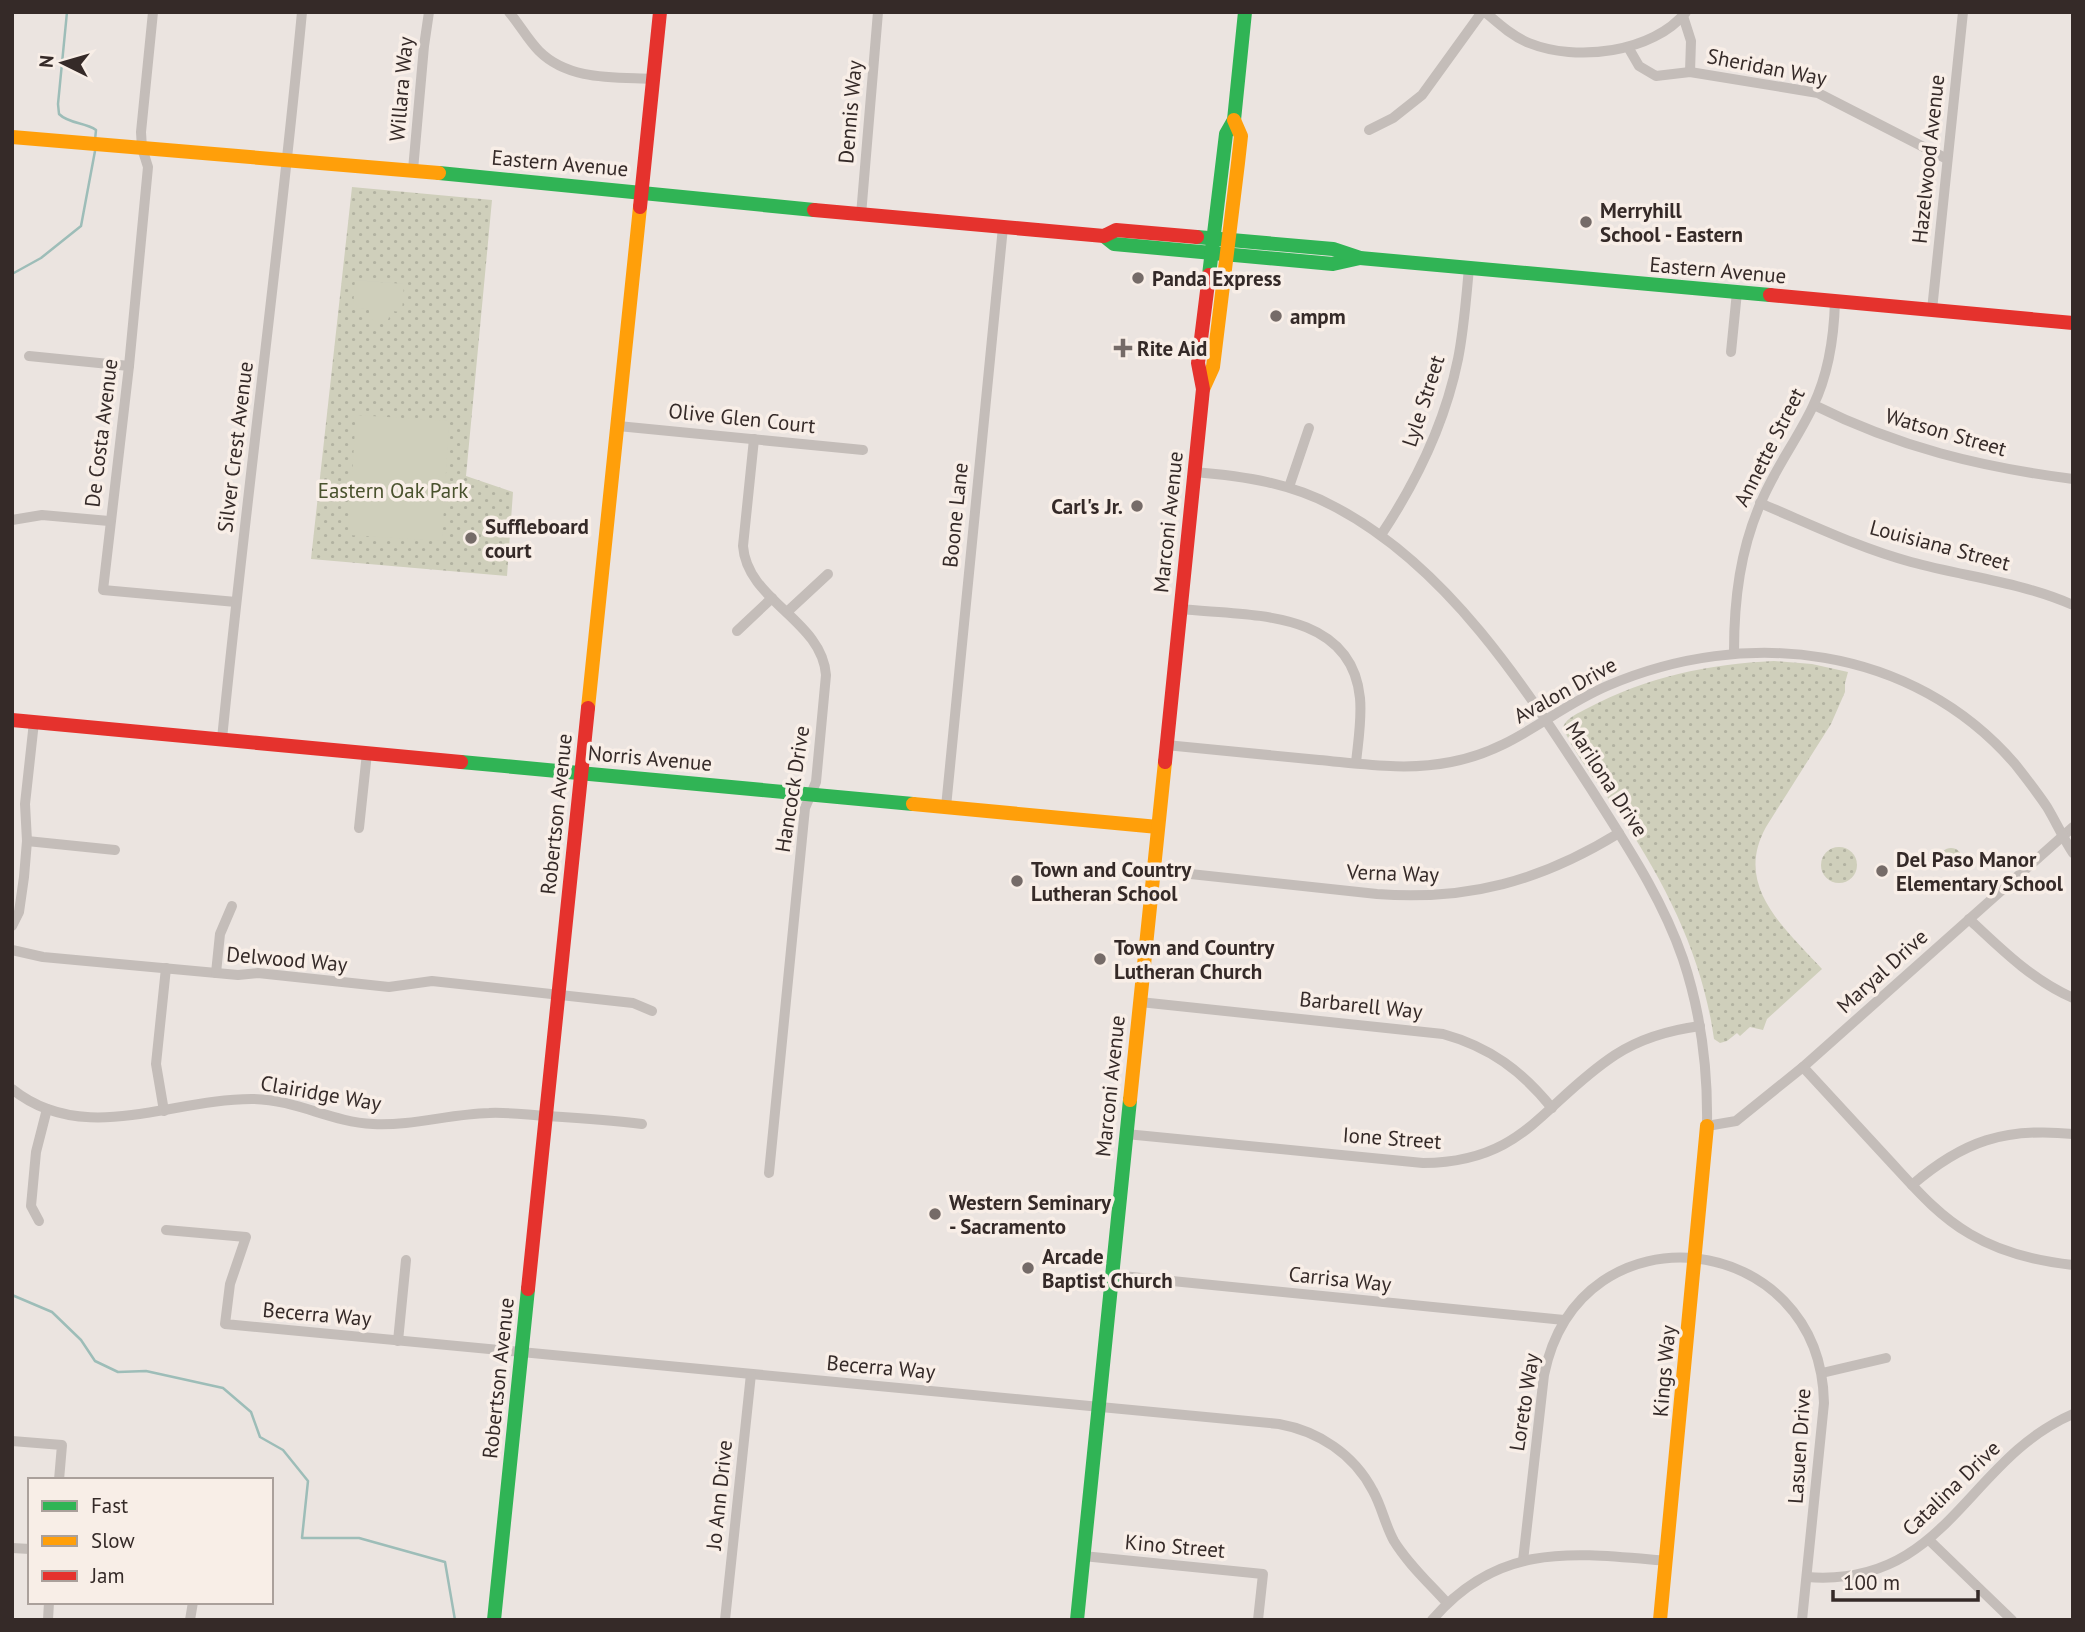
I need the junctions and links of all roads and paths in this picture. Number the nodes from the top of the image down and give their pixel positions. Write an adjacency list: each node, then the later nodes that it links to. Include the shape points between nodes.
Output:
1 (153, 12): 17 (street, De Costa Avenue)
2 (303, 12): 19 (street, Silver Crest Avenue)
3 (429, 12): 20 (street, Willara Way)
4 (509, 12): 13 (street, via 540,52 566,69 594,76)
5 (660, 12): 13 (main road, Robertson Avenue)
6 (878, 12): 22 (street, Dennis Way)
7 (1245, 12): 14 (main road, Marconi Avenue)
8 (1483, 12): 11 (street, Sheridan Way, via 1514,35 1546,49 1577,52); 15 (street, via 1411,105)
9 (1963, 12): 18 (street, Hazelwood Avenue)
10 (1684, 14): 11 (street, Sheridan Way, via 1657,36); 12 (street, Sheridan Way, via 1691,41)
11 (1628, 47): 12 (street, Sheridan Way, via 1650,74)
12 (1690, 72): 18 (street, Sheridan Way, via 1818,93)
13 (653, 79): 21 (main road, Robertson Avenue)
14 (1234, 120): 24 (main road, Marconi Avenue, via 1226,134); 25 (main road, Marconi Avenue, via 1241,136)
15 (1370, 130)
16 (12, 137): 17 (main road, Eastern Avenue)
17 (142, 148): 19 (main road, Eastern Avenue); 33 (street, De Costa Avenue, via 148,167)
18 (1947, 159): 29 (street, Hazelwood Avenue)
19 (289, 160): 20 (main road, Eastern Avenue); 49 (street, Silver Crest Avenue)
20 (413, 170): 21 (main road, Eastern Avenue)
21 (642, 191): 22 (main road, Eastern Avenue); 36 (main road, Robertson Avenue)
22 (861, 215): 23 (main road, Eastern Avenue)
23 (1003, 227): 24 (main road, Eastern Avenue, via 1104,236 1116,229); 64 (street, Boone Lane)
24 (1212, 246): 25 (main road, Eastern Avenue); 34 (main road, Marconi Avenue, via 1198,363)
25 (1228, 247): 26 (main road, Eastern Avenue, via 1333,249 1360,258); 34 (main road, Marconi Avenue, via 1213,367)
26 (1469, 268): 27 (main road, Eastern Avenue); 46 (street, Lyle Street, via 1458,359 1440,421 1415,481)
27 (1737, 292): 28 (main road, Eastern Avenue); 31 (street)
28 (1835, 301): 29 (main road, Eastern Avenue); 35 (street, Annette Street, via 1832,345)
29 (1932, 310): 30 (main road, Eastern Avenue)
30 (2073, 323)
31 (1731, 352)
32 (29, 356): 33 (street)
33 (129, 366): 45 (street, De Costa Avenue)
34 (1203, 389): 40 (main road, Marconi Avenue)
35 (1814, 405): 41 (street, Watson Street, via 1876,433 1942,455); 43 (street, Annette Street)
36 (618, 426): 38 (street, Olive Glen Court); 62 (main road, Robertson Avenue)
37 (1309, 428): 42 (street)
38 (754, 439): 39 (street, Olive Glen Court); 48 (street, Hancock Drive, via 744,552 751,572)
39 (863, 450)
40 (1194, 472): 42 (street, Marilona Drive, via 1249,477); 51 (main road, Marconi Avenue)
41 (2073, 479)
42 (1289, 487): 46 (street, Marilona Drive, via 1336,507)
43 (1760, 503): 50 (street, Louisiana Street, via 1871,549 2027,588); 54 (street, Annette Street, via 1740,573)
44 (12, 520): 45 (street, via 41,515)
45 (109, 521): 49 (street, De Costa Avenue, via 103,590)
46 (1381, 536): 56 (street, Marilona Drive, via 1468,619)
47 (828, 575): 52 (street)
48 (772, 598): 52 (street, Hancock Drive); 53 (street)
49 (236, 602): 58 (street, Silver Crest Avenue)
50 (2073, 606)
51 (1180, 609): 59 (main road, Marconi Avenue); 61 (street, via 1288,620 1329,639 1348,662 1357,683)
52 (787, 612): 63 (street, Hancock Drive, via 816,644 826,668 816,782)
53 (737, 631)
54 (1734, 652): 56 (street, Avalon Drive, via 1683,660 1633,675); 69 (street, Avalon Drive, via 1788,652 1852,663 1924,693 1999,747 2035,789)
55 (12, 720): 57 (main road, Norris Avenue)
56 (1547, 721): 61 (street, Avalon Drive, via 1501,747 1452,762 1401,767); 68 (street, Marilona Drive)
57 (34, 722): 58 (main road, Norris Avenue); 70 (street, via 25,804)
58 (222, 739): 60 (main road, Norris Avenue)
59 (1166, 745): 61 (street, Avalon Drive); 65 (main road, Marconi Avenue)
60 (367, 753): 62 (main road, Norris Avenue); 67 (street)
61 (1356, 763)
62 (582, 773): 63 (main road, Norris Avenue); 80 (main road, Robertson Avenue)
63 (811, 794): 64 (main road, Norris Avenue); 95 (street, Hancock Drive, via 805,808)
64 (946, 807): 65 (main road, Norris Avenue)
65 (1158, 827): 73 (main road, Marconi Avenue)
66 (2073, 827): 69 (street, Maryal Drive)
67 (359, 828)
68 (1619, 833): 73 (street, Verna Way, via 1545,872 1452,894 1377,894); 84 (street, Marilona Drive, via 1651,885 1675,937)
69 (2063, 836): 72 (street, Avalon Drive); 75 (street, Maryal Drive)
70 (27, 841): 71 (street); 76 (street, via 19,912)
71 (115, 850)
72 (2073, 853)
73 (1153, 870): 82 (main road, Marconi Avenue)
74 (232, 906): 79 (street, via 220,934)
75 (1969, 919): 81 (street, via 2040,981); 85 (street, Maryal Drive)
76 (12, 926)
77 (12, 950): 78 (street, Delwood Way)
78 (166, 968): 79 (street, Delwood Way); 89 (street, via 156,1064)
79 (216, 973): 80 (street, Delwood Way, via 389,987 432,981)
80 (559, 996): 83 (street, Delwood Way, via 633,1003); 90 (main road, Robertson Avenue)
81 (2073, 998)
82 (1140, 1002): 87 (street, Barbarell Way, via 1443,1034 1477,1045 1509,1064); 93 (main road, Marconi Avenue)
83 (652, 1011)
84 (1700, 1026): 87 (street, Ione Street, via 1664,1032 1630,1046); 92 (street, Marilona Drive)
85 (1803, 1067): 92 (street, Maryal Drive, via 1736,1121); 96 (street)
86 (12, 1088): 88 (street, Clairidge Way)
87 (1552, 1108): 93 (street, Ione Street, via 1523,1133 1490,1152 1440,1163)
88 (47, 1109): 89 (street, Clairidge Way, via 92,1118); 97 (street, via 30,1206)
89 (164, 1111): 90 (street, Clairidge Way, via 256,1100 293,1104 358,1123 404,1123 488,1113)
90 (547, 1116): 91 (street, Clairidge Way); 105 (main road, Robertson Avenue)
91 (642, 1124)
92 (1707, 1126): 100 (main road, Kings Way)
93 (1126, 1134): 102 (main road, Marconi Avenue)
94 (2073, 1134): 96 (street, via 2028,1132 1977,1142 1945,1158)
95 (769, 1173)
96 (1912, 1185): 101 (street, via 1951,1222 1991,1245)
97 (39, 1221)
98 (166, 1230): 104 (street, Becerra Way, via 246,1237 230,1284 225,1324)
99 (406, 1260): 104 (street)
100 (1695, 1260): 103 (street, Loreto Way, via 1653,1259 1629,1266 1595,1286); 107 (street, Lasuen Drive, via 1742,1272 1781,1297 1807,1331); 116 (main road, Kings Way)
101 (2073, 1265)
102 (1112, 1275): 103 (street, Carrisa Way); 109 (main road, Marconi Avenue)
103 (1564, 1321): 115 (street, Loreto Way, via 1551,1346 1544,1375)
104 (398, 1341): 105 (street, Becerra Way)
105 (522, 1353): 108 (street, Becerra Way); 119 (main road, Robertson Avenue)
106 (1886, 1358): 107 (street)
107 (1822, 1373): 117 (street, Lasuen Drive, via 1824,1403)
108 (751, 1374): 109 (street, Becerra Way); 120 (street, Jo Ann Drive)
109 (1098, 1407): 114 (main road, Marconi Avenue); 118 (street, Becerra Way, via 1279,1424 1328,1442 1367,1479 1401,1552)
110 (2073, 1414): 113 (street, Catalina Drive, via 2029,1438)
111 (12, 1441): 112 (street, via 62,1445)
112 (59, 1478)
113 (1929, 1540): 117 (street, Catalina Drive, via 1875,1571); 126 (street)
114 (1083, 1556): 121 (main road, Marconi Avenue); 122 (street, Kino Street, via 1263,1574)
115 (1522, 1561): 116 (street, via 1559,1554); 118 (street, via 1481,1578)
116 (1667, 1561): 124 (main road, Kings Way)
117 (1807, 1577): 125 (street, Lasuen Drive)
118 (1447, 1603): 123 (street)
119 (495, 1620)
120 (725, 1620)
121 (1077, 1620)
122 (1258, 1620)
123 (1432, 1620)
124 (1660, 1620)
125 (1802, 1620)
126 (2012, 1620)

